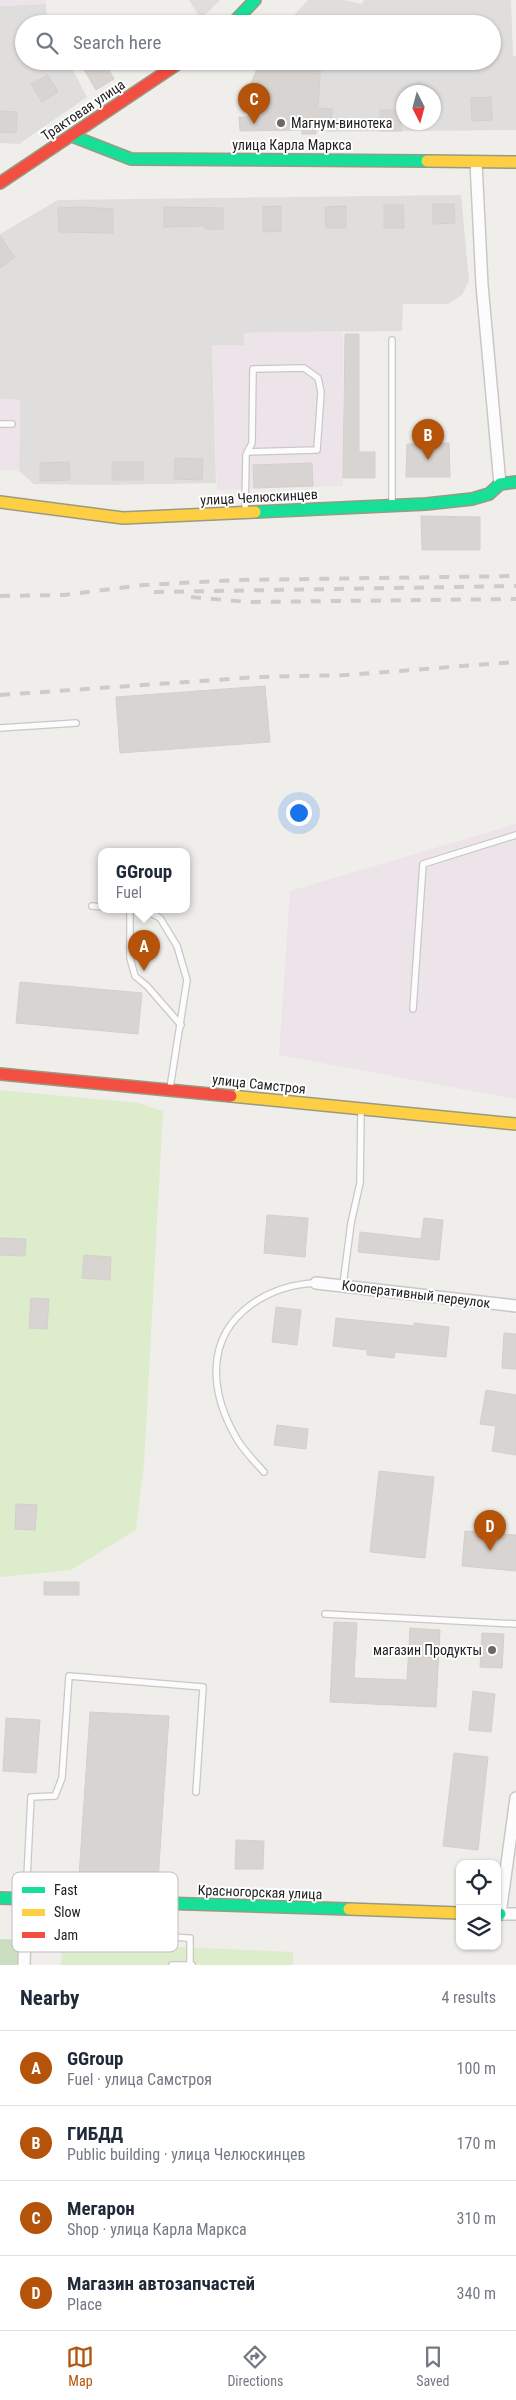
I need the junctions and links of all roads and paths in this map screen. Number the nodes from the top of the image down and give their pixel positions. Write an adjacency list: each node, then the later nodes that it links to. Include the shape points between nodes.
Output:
1 (255, 0): 2 (street)
2 (241, 15)
3 (169, 70): 4 (street, Трактовая улица)
4 (72, 136): 5 (street, улица Карла Маркса, via 131,159); 7 (street, Трактовая улица)
5 (476, 162): 6 (street, улица Карла Маркса); 13 (street, via 482,285)
6 (516, 162)
7 (0, 183)
8 (392, 340): 15 (lane)
9 (0, 424): 10 (lane)
10 (12, 424)
11 (248, 452): 11 (lane, via 252,443 253,369 304,368 318,378 321,392 317,450); 16 (lane)
12 (516, 482): 13 (street, улица Челюскинцев)
13 (500, 484): 15 (street, улица Челюскинцев, via 489,494 472,499)
14 (0, 502): 16 (street, улица Челюскинцев, via 122,518)
15 (392, 505): 16 (street, улица Челюскинцев)
16 (245, 513)
17 (76, 723): 18 (lane)
18 (0, 728)
19 (516, 835): 24 (lane, via 423,864)
20 (92, 906): 21 (lane)
21 (98, 907)
22 (130, 913): 25 (lane, via 130,958 135,976)
23 (151, 913): 25 (lane, via 160,918 177,946 187,980)
24 (413, 1009)
25 (181, 1025): 27 (lane)
26 (0, 1074): 27 (street, улица Самстроя)
27 (170, 1090): 28 (street, улица Самстроя)
28 (361, 1109): 29 (street, улица Самстроя); 31 (lane, via 360,1182)
29 (516, 1124)
30 (316, 1283): 31 (street, Кооперативный переулок); 33 (lane, via 295,1284 267,1294 239,1313 221,1337 215,1369 223,1408 238,1440)
31 (343, 1285): 32 (street, Кооперативный переулок)
32 (516, 1306)
33 (264, 1472)
34 (325, 1614): 35 (lane)
35 (516, 1624)
36 (196, 1792): 38 (lane, via 202,1687 69,1676 62,1778 55,1796 31,1797)
37 (516, 1798): 40 (street)
38 (27, 1872)
39 (178, 1904): 41 (street, Красногорская улица)
40 (500, 1905)
41 (456, 1913)
42 (501, 1914): 43 (street)
43 (516, 1914)
44 (178, 1938): 46 (lane, via 190,1938)
45 (24, 1952): 47 (street)
46 (191, 1964): 48 (lane)
47 (24, 1965)
48 (172, 1965)

